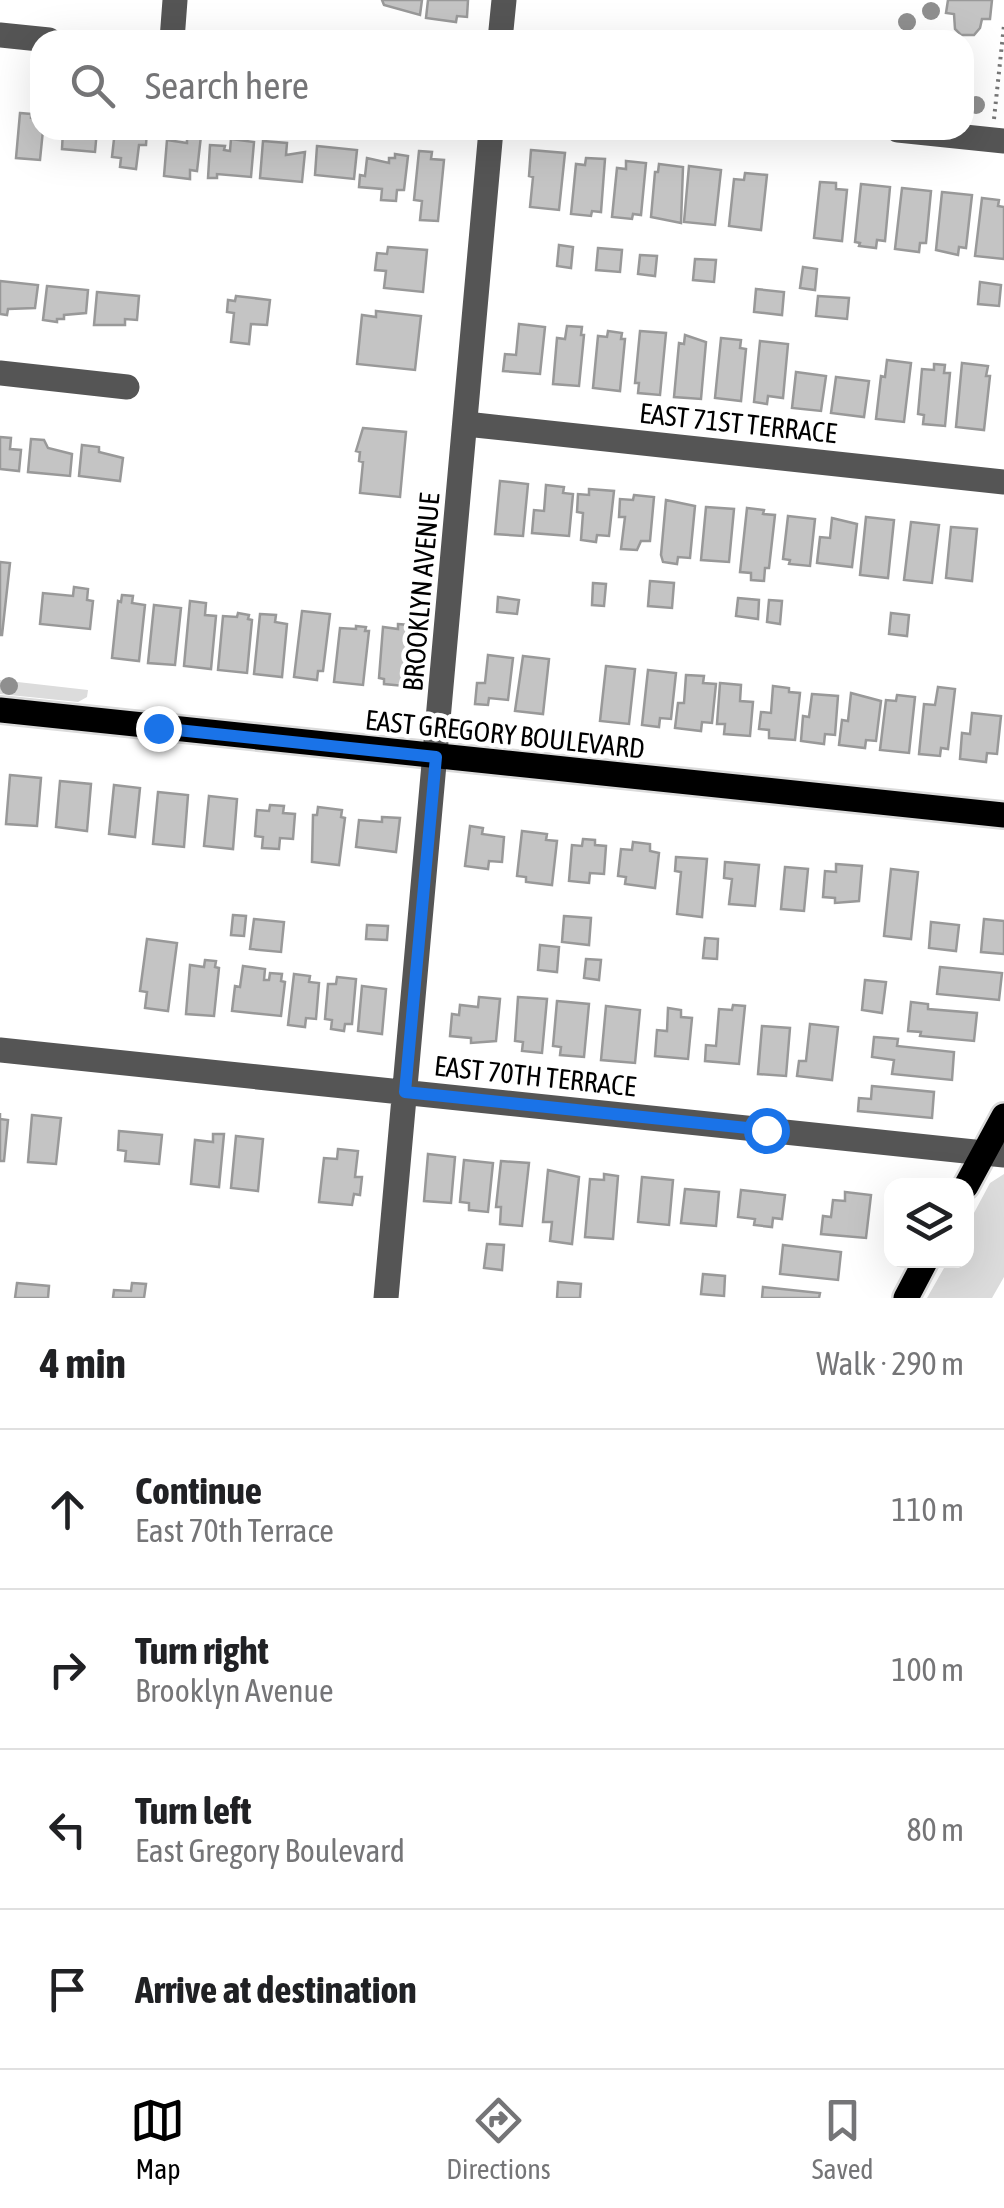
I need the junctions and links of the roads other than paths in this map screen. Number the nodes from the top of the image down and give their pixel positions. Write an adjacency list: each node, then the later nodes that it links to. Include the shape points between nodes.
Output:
1 (175, 0): 3 (street)
2 (504, 0): 4 (street)
3 (173, 30)
4 (501, 30)
5 (0, 35): 6 (street)
6 (30, 38)
7 (490, 140): 10 (street, BROOKLYN AVENUE)
8 (0, 373): 9 (street)
9 (127, 387)
10 (466, 424): 11 (street, EAST 71ST TERRACE); 13 (street, BROOKLYN AVENUE)
11 (1004, 482)
12 (0, 710): 13 (main road, EAST GREGORY BOULEVARD)
13 (436, 757): 14 (main road, EAST GREGORY BOULEVARD); 16 (street, BROOKLYN AVENUE)
14 (1004, 815)
15 (0, 1050): 16 (street, EAST 70TH TERRACE)
16 (405, 1092): 18 (street, EAST 70TH TERRACE); 21 (street, BROOKLYN AVENUE)
17 (1004, 1116): 18 (main road)
18 (993, 1154): 19 (main road)
19 (973, 1178)
20 (922, 1268): 22 (main road)
21 (386, 1298)
22 (906, 1298)

